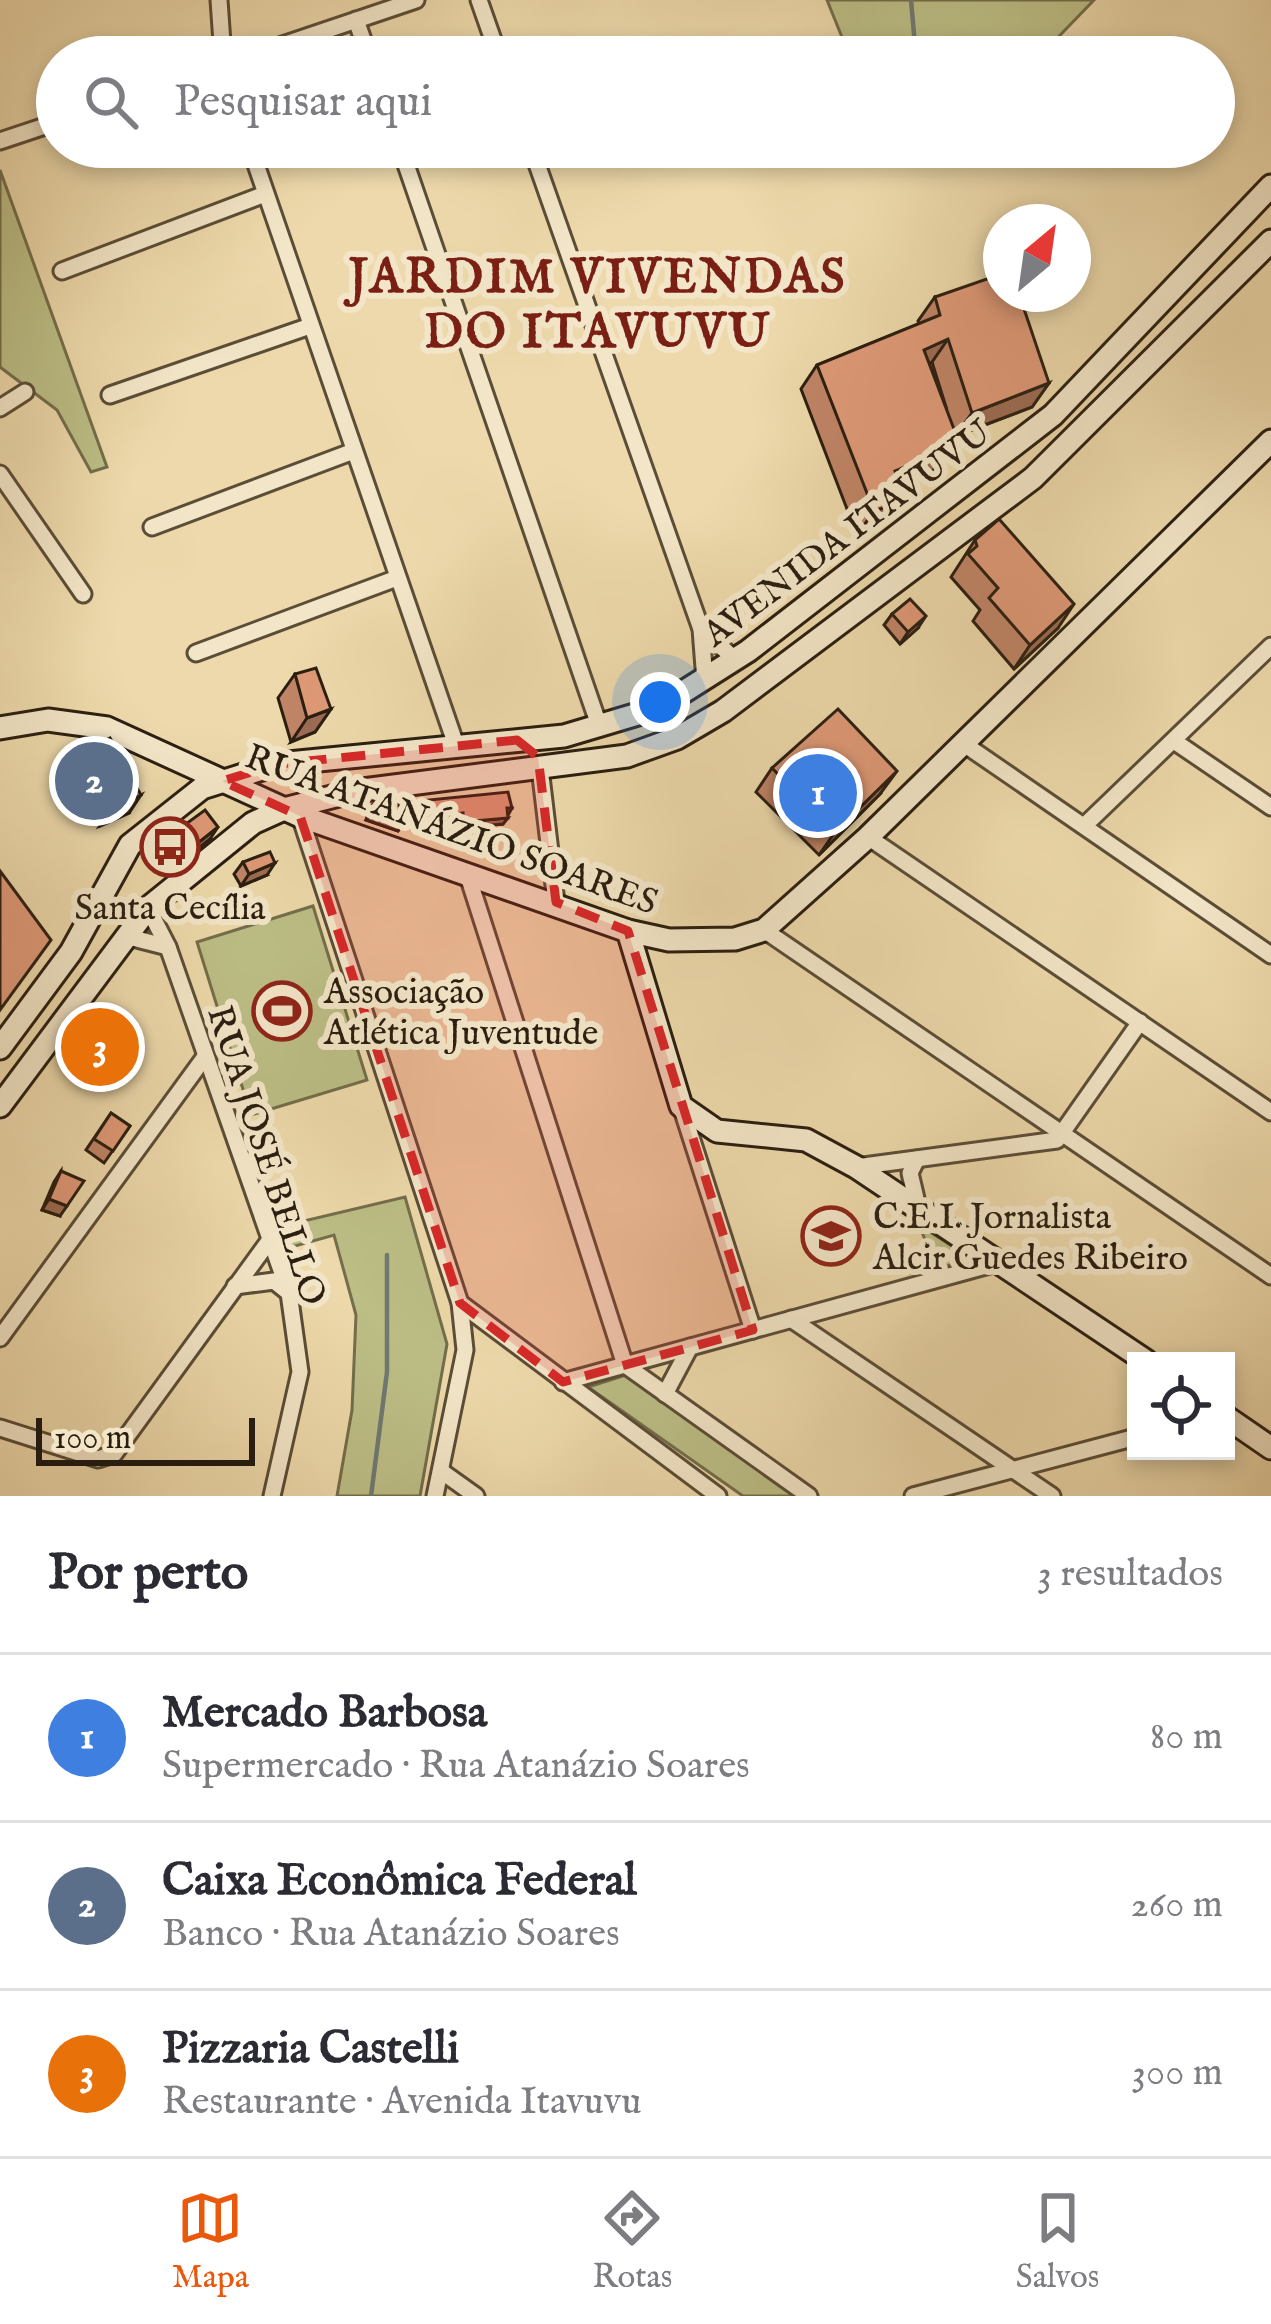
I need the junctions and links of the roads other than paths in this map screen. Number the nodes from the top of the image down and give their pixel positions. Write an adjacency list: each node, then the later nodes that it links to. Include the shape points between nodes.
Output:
1 (219, 0): 5 (street)
2 (416, 0): 4 (street)
3 (479, 0): 8 (street)
4 (356, 20): 6 (street); 7 (street)
5 (222, 36)
6 (309, 36)
7 (362, 36)
8 (492, 36)
9 (36, 129): 10 (street)
10 (0, 141)
11 (257, 168): 15 (street)
12 (407, 168): 34 (street)
13 (538, 168): 28 (street)
14 (1271, 186): 31 (main road, AVENIDA ITAVUVU, via 1053,415)
15 (265, 194): 17 (street); 18 (street)
16 (1271, 241): 39 (main road, AVENIDA ITAVUVU, via 1033,478 723,711 627,756)
17 (62, 271)
18 (310, 326): 20 (street); 23 (street)
19 (25, 392): 21 (street)
20 (110, 395)
21 (0, 408)
22 (1271, 441): 37 (main road)
23 (351, 452): 25 (street); 26 (street)
24 (0, 474): 27 (street)
25 (152, 527)
26 (397, 578): 30 (street); 38 (street)
27 (83, 594)
28 (701, 629): 31 (street); 32 (street)
29 (1271, 647): 36 (street)
30 (196, 653)
31 (736, 660): 32 (main road, AVENIDA ITAVUVU)
32 (705, 681): 34 (main road, AVENIDA ITAVUVU)
33 (0, 728): 40 (main road, RUA ATANÁZIO SOARES, via 83,721)
34 (600, 728): 35 (main road, AVENIDA ITAVUVU)
35 (517, 740): 38 (main road, AVENIDA ITAVUVU); 39 (main road, via 532,748)
36 (1174, 741): 41 (street); 43 (street)
37 (964, 744): 43 (street); 44 (main road)
38 (456, 745): 40 (main road, AVENIDA ITAVUVU, via 278,764)
39 (540, 768): 42 (main road, AVENIDA ITAVUVU, via 355,791); 46 (street)
40 (223, 781): 42 (main road, RUA ATANÁZIO SOARES); 54 (main road, AVENIDA ITAVUVU, via 202,788 130,845 71,952)
41 (1271, 807)
42 (292, 813): 45 (main road, RUA ATANÁZIO SOARES); 47 (main road, AVENIDA ITAVUVU, via 253,824); 72 (street)
43 (1084, 826): 52 (street)
44 (868, 837): 48 (main road); 53 (street)
45 (467, 873): 46 (main road, RUA ATANÁZIO SOARES); 78 (street)
46 (556, 902): 49 (main road, RUA ATANÁZIO SOARES)
47 (148, 908): 50 (main road, AVENIDA ITAVUVU); 51 (street, RUA JOSÉ BELLO)
48 (764, 930): 49 (main road, RUA ATANÁZIO SOARES, via 736,939 669,940); 58 (street)
49 (628, 931): 57 (main road)
50 (125, 936): 51 (street); 56 (main road, AVENIDA ITAVUVU)
51 (168, 947): 55 (street, RUA JOSÉ BELLO)
52 (1271, 955)
53 (1140, 1022): 59 (street); 61 (street)
54 (0, 1048)
55 (204, 1058): 67 (street, RUA JOSÉ BELLO); 75 (street)
56 (0, 1106)
57 (681, 1106): 60 (main road); 63 (street)
58 (1028, 1109): 61 (street); 62 (street, via 1026,1136)
59 (1271, 1112)
60 (717, 1131): 63 (street); 65 (main road, via 806,1140)
61 (1064, 1134): 62 (street); 69 (street)
62 (1007, 1147): 64 (street)
63 (695, 1151): 74 (street)
64 (917, 1159): 65 (street); 66 (street, via 910,1173)
65 (856, 1167): 66 (main road)
66 (918, 1207): 68 (main road)
67 (269, 1241): 70 (street); 71 (street, RUA JOSÉ BELLO)
68 (1003, 1261): 73 (street); 77 (main road)
69 (1271, 1276)
70 (233, 1287): 71 (street, via 257,1279); 82 (street, via 114,1454 98,1459)
71 (289, 1293): 87 (street, RUA JOSÉ BELLO, via 300,1372)
72 (460, 1303): 79 (street); 86 (street, via 466,1350)
73 (791, 1319): 74 (street); 85 (street)
74 (753, 1330): 76 (street)
75 (0, 1338)
76 (690, 1347): 78 (street); 80 (street)
77 (1133, 1352)
78 (625, 1366): 79 (street); 80 (street)
79 (563, 1382): 90 (street)
80 (665, 1394): 91 (street)
81 (1235, 1423): 84 (main road)
82 (0, 1429)
83 (1127, 1439): 85 (street)
84 (1271, 1448)
85 (1011, 1467): 92 (street); 93 (street)
86 (441, 1471): 88 (street); 89 (street)
87 (272, 1496)
88 (435, 1496)
89 (476, 1496)
90 (718, 1496)
91 (809, 1496)
92 (913, 1496)
93 (1052, 1496)

